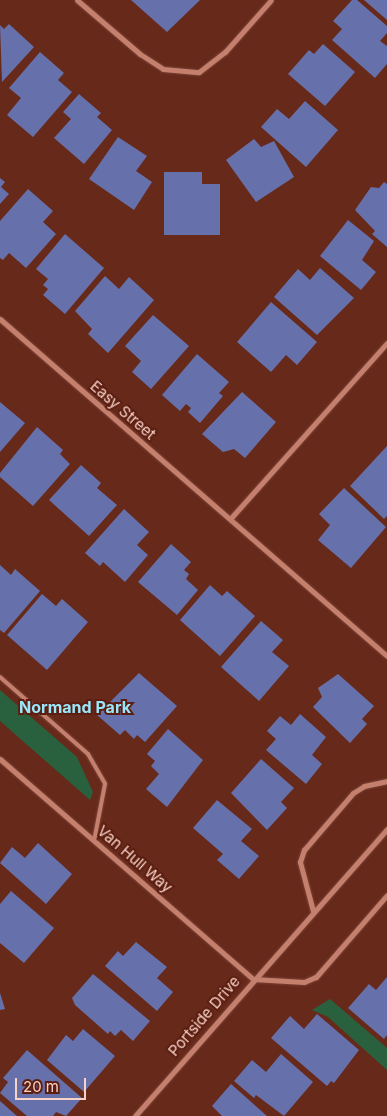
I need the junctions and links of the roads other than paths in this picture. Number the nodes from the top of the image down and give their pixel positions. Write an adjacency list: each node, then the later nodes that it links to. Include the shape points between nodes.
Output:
1 (77, 0): 2 (street, via 140,54 163,69 199,72 225,52)
2 (271, 0)
3 (0, 319): 5 (street, Easy Street)
4 (387, 343): 5 (street)
5 (230, 520): 6 (street, Easy Street)
6 (387, 656)
7 (0, 677): 11 (lane, via 88,754 105,784)
8 (0, 759): 11 (street, Van Hull Way)
9 (387, 781): 13 (street, via 364,786 354,793 304,850 300,862)
10 (387, 829): 13 (street, Portside Drive)
11 (94, 841): 14 (street, Van Hull Way)
12 (387, 895): 14 (street, via 316,977 304,982)
13 (313, 911): 14 (street, Portside Drive)
14 (253, 978): 15 (street, Portside Drive)
15 (135, 1116)

